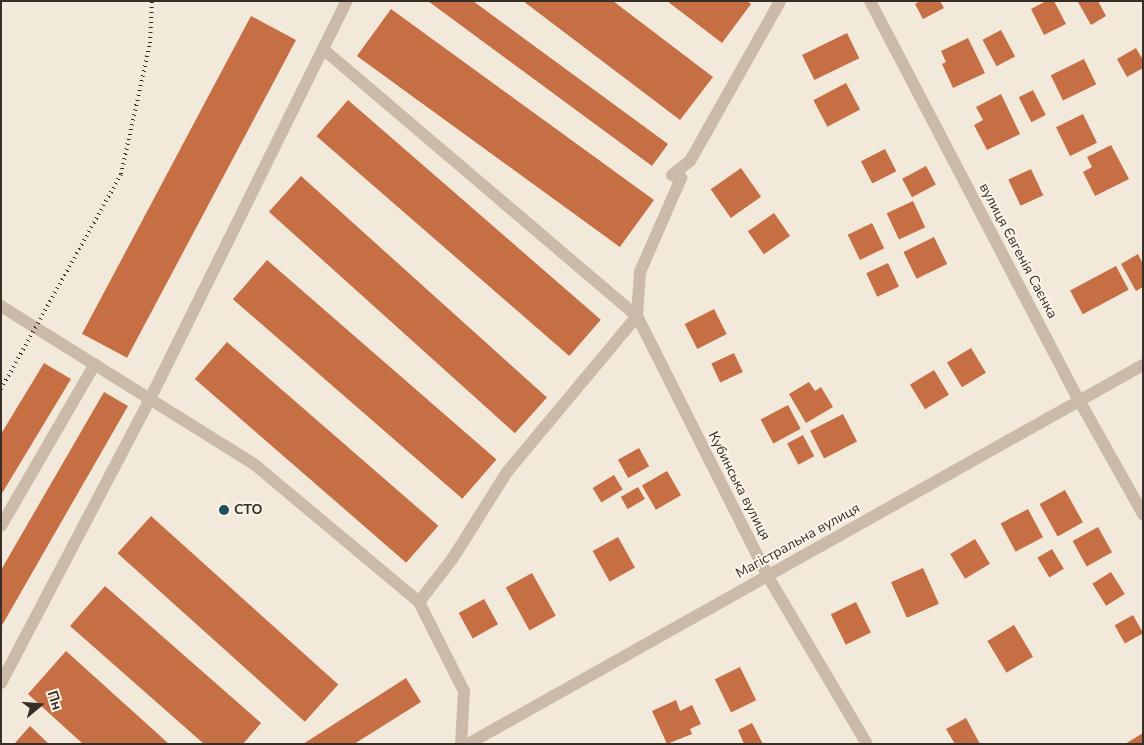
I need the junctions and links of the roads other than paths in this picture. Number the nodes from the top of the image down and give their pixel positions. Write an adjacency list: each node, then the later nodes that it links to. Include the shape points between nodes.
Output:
1 (347, 1): 4 (street)
2 (780, 1): 6 (street, via 690,161 672,175 681,178 640,272)
3 (870, 1): 10 (street, вулиця Євгенія Саєнка)
4 (323, 49): 6 (street); 9 (street)
5 (1, 306): 7 (street)
6 (637, 316): 13 (street, Кубинська вулиця); 14 (street, via 507,472 453,558)
7 (95, 364): 9 (street); 12 (street)
8 (1143, 364): 10 (street, Магістральна вулиця)
9 (150, 399): 14 (street, via 254,464); 15 (street)
10 (1079, 400): 11 (street, вулиця Євгенія Саєнка); 13 (street, Магістральна вулиця)
11 (1143, 514)
12 (1, 526)
13 (767, 575): 17 (street, Магістральна вулиця); 18 (street, Кубинська вулиця)
14 (419, 602): 16 (street, via 464,691)
15 (1, 683)
16 (461, 744)
17 (468, 744)
18 (867, 744)

